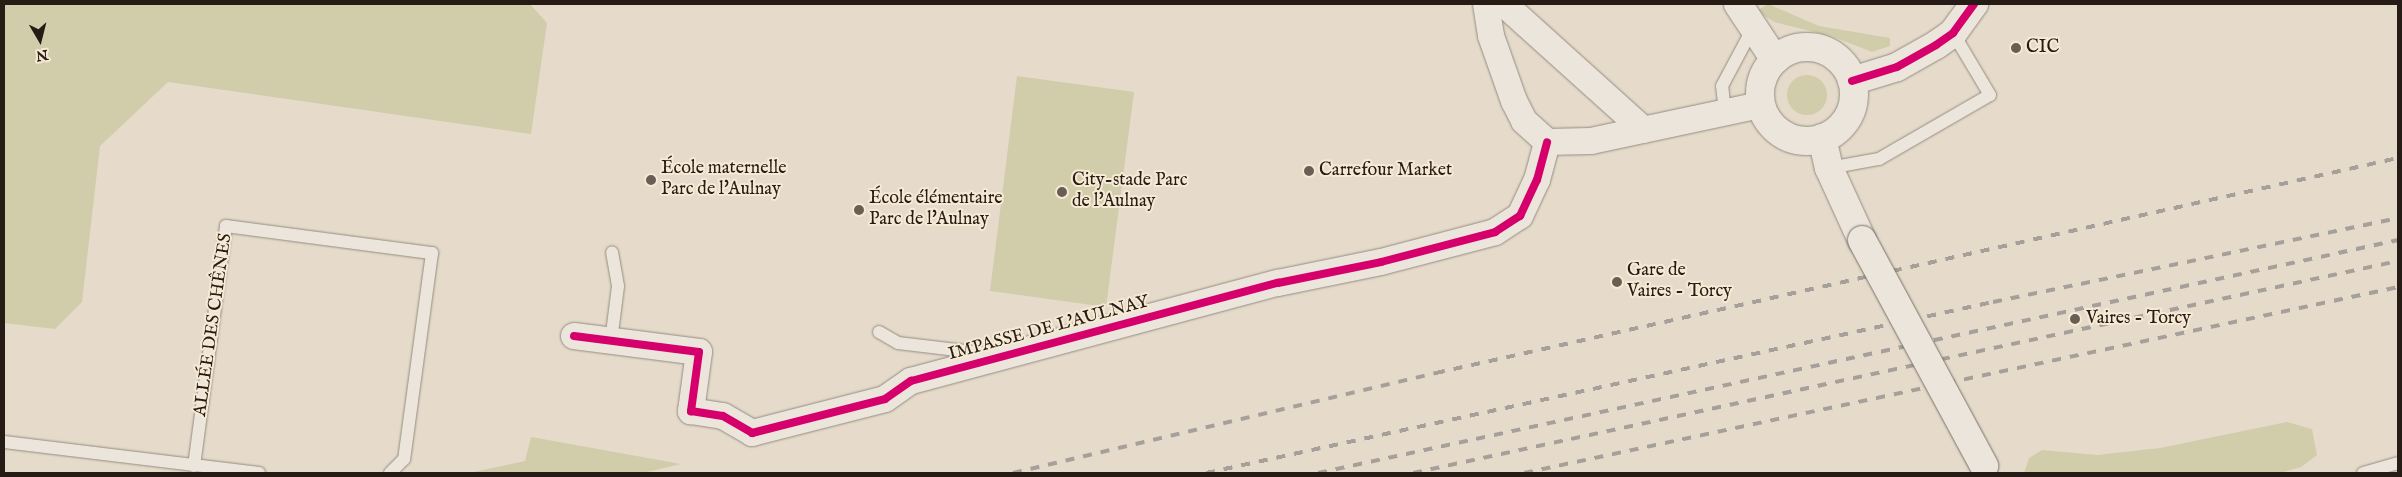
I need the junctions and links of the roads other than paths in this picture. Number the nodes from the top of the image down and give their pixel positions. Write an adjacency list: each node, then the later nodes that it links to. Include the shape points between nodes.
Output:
1 (1486, 4): 13 (street, via 1491,36 1514,101 1524,121)
2 (1504, 4): 11 (street)
3 (1738, 4): 5 (main road)
4 (1974, 4): 6 (main road)
5 (1753, 28): 7 (main road); 10 (lane, via 1722,86)
6 (1953, 33): 8 (main road, via 1897,67); 14 (lane, via 1990,95 1879,159)
7 (1775, 60): 8 (main road, via 1801,48 1816,48 1840,62); 9 (main road, via 1760,86)
8 (1852, 81): 12 (main road, via 1853,104 1848,117 1840,128)
9 (1761, 105): 10 (street); 12 (main road, via 1774,128 1787,137 1802,141)
10 (1725, 113): 11 (street)
11 (1644, 130): 13 (street, via 1568,144)
12 (1822, 138): 14 (main road)
13 (1547, 142): 19 (street, IMPASSE DE L'AULNAY, via 1536,180 1520,216 1496,232 1381,262 1278,283)
14 (1829, 168): 23 (main road, bridge, via 1862,240)
15 (612, 253): 18 (lane, via 618,286)
16 (879, 332): 19 (lane, via 898,343 970,349)
17 (574, 336): 18 (street, IMPASSE DE L'AULNAY)
18 (611, 341): 19 (street, IMPASSE DE L'AULNAY, via 699,352 692,411 723,416 752,433 885,398 912,381)
19 (1004, 357)
20 (4, 442): 22 (lane)
21 (2398, 464): 26 (lane)
22 (194, 466): 24 (lane); 25 (lane, ALLÉE DES CHÊNES, via 226,226 432,253 404,459)
23 (1985, 470)
24 (259, 473)
25 (390, 473)
26 (2363, 473)

